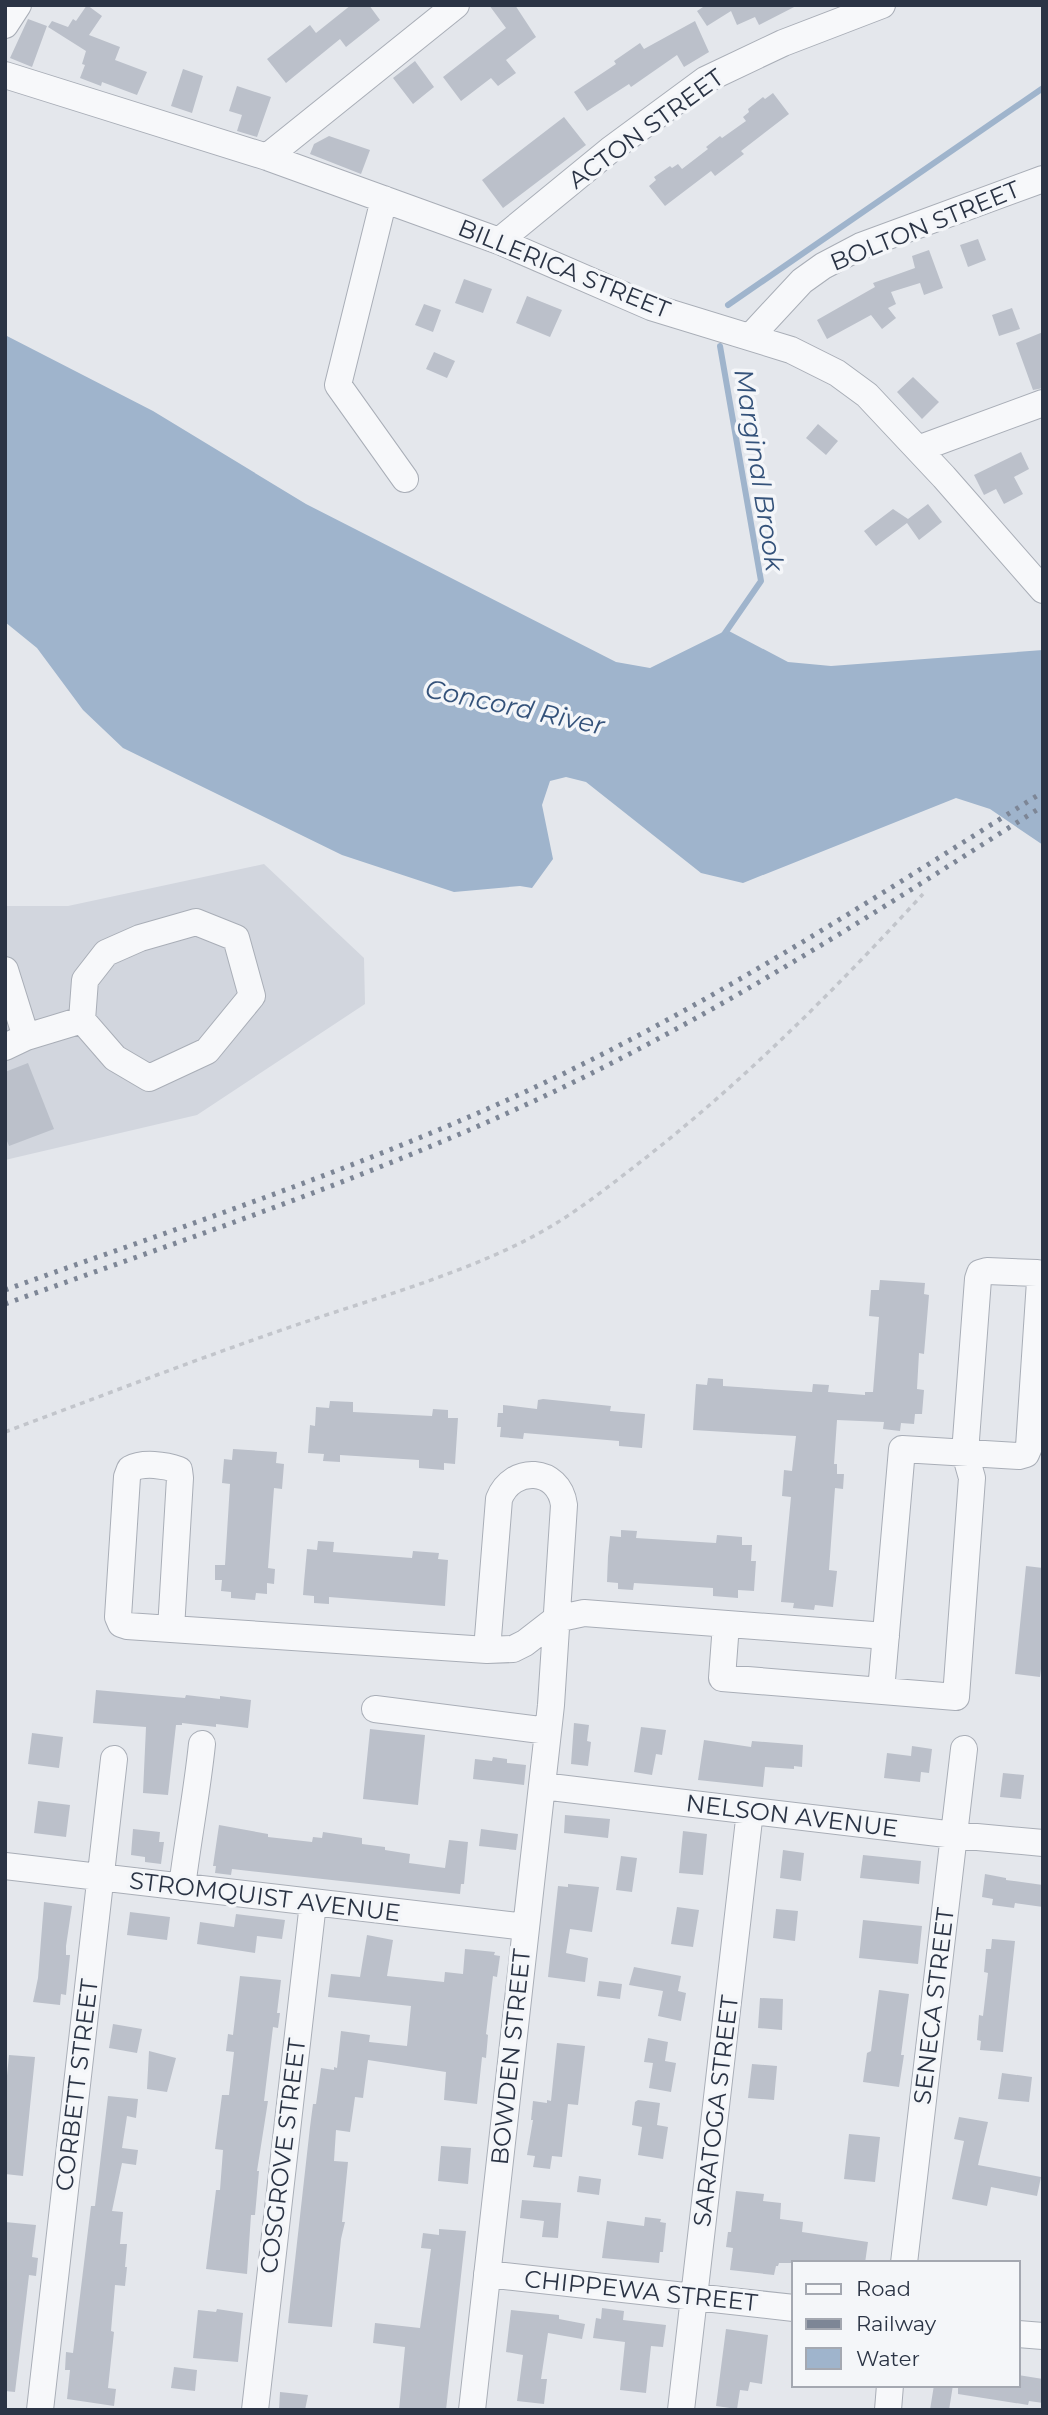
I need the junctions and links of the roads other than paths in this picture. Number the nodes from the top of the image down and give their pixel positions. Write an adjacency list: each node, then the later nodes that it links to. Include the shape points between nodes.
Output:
1 (18, 5): 4 (street)
2 (456, 5): 6 (street)
3 (882, 5): 9 (street, ACTON STREET, via 783,43 705,80)
4 (5, 25)
5 (5, 75): 6 (street, BILLERICA STREET)
6 (267, 157): 8 (street, BILLERICA STREET)
7 (1043, 179): 10 (street, BOLTON STREET, via 861,246 823,266 802,281)
8 (384, 200): 9 (street, BILLERICA STREET); 13 (street, via 338,384)
9 (499, 241): 10 (street, BILLERICA STREET, via 650,307)
10 (750, 337): 12 (street, BILLERICA STREET, via 791,350 837,373 867,395)
11 (1043, 403): 12 (street)
12 (918, 449): 14 (street, BILLERICA STREET)
13 (405, 479)
14 (1043, 590)
15 (5, 970): 17 (street)
16 (82, 1020): 16 (street, via 115,1058 149,1078 207,1051 252,996 236,938 196,922 106,953 85,980); 17 (street)
17 (16, 1042)
18 (965, 1453): 18 (street, via 980,1273 1037,1273 1029,1447 1019,1456); 22 (street, via 902,1449); 24 (street, via 972,1478 956,1696)
19 (556, 1619): 20 (street, via 584,1613); 23 (street, via 513,1649); 23 (street, BOWDEN STREET, via 563,1494 546,1478 521,1476 503,1489 497,1509); 26 (street, BOWDEN STREET)
20 (726, 1624): 22 (street); 24 (street, via 722,1678)
21 (171, 1629): 21 (street, via 179,1470 138,1465 127,1477 118,1617 127,1626); 23 (street)
22 (886, 1636): 24 (street)
23 (487, 1650)
24 (881, 1691)
25 (375, 1709): 26 (street)
26 (549, 1718): 30 (street, BOWDEN STREET)
27 (202, 1744): 36 (street)
28 (964, 1749): 32 (street, SENECA STREET)
29 (114, 1759): 35 (street, CORBETT STREET)
30 (542, 1786): 31 (street, NELSON AVENUE); 38 (street, BOWDEN STREET)
31 (750, 1811): 32 (street, NELSON AVENUE); 41 (street, SARATOGA STREET)
32 (955, 1835): 33 (street, NELSON AVENUE); 39 (street, SENECA STREET)
33 (1043, 1843)
34 (5, 1866): 35 (street, STROMQUIST AVENUE)
35 (102, 1877): 36 (street, STROMQUIST AVENUE); 46 (street, CORBETT STREET)
36 (182, 1887): 37 (street, STROMQUIST AVENUE)
37 (313, 1903): 38 (street, STROMQUIST AVENUE); 47 (street, COSGROVE STREET)
38 (526, 1927): 40 (street, BOWDEN STREET)
39 (904, 2261)
40 (487, 2274): 41 (street, CHIPPEWA STREET); 48 (street, BOWDEN STREET)
41 (694, 2297): 42 (street, CHIPPEWA STREET); 49 (street, SARATOGA STREET)
42 (792, 2308)
43 (1020, 2334): 44 (street)
44 (1043, 2336)
45 (890, 2387): 50 (street)
46 (40, 2410)
47 (255, 2410)
48 (472, 2410)
49 (681, 2410)
50 (888, 2410)

